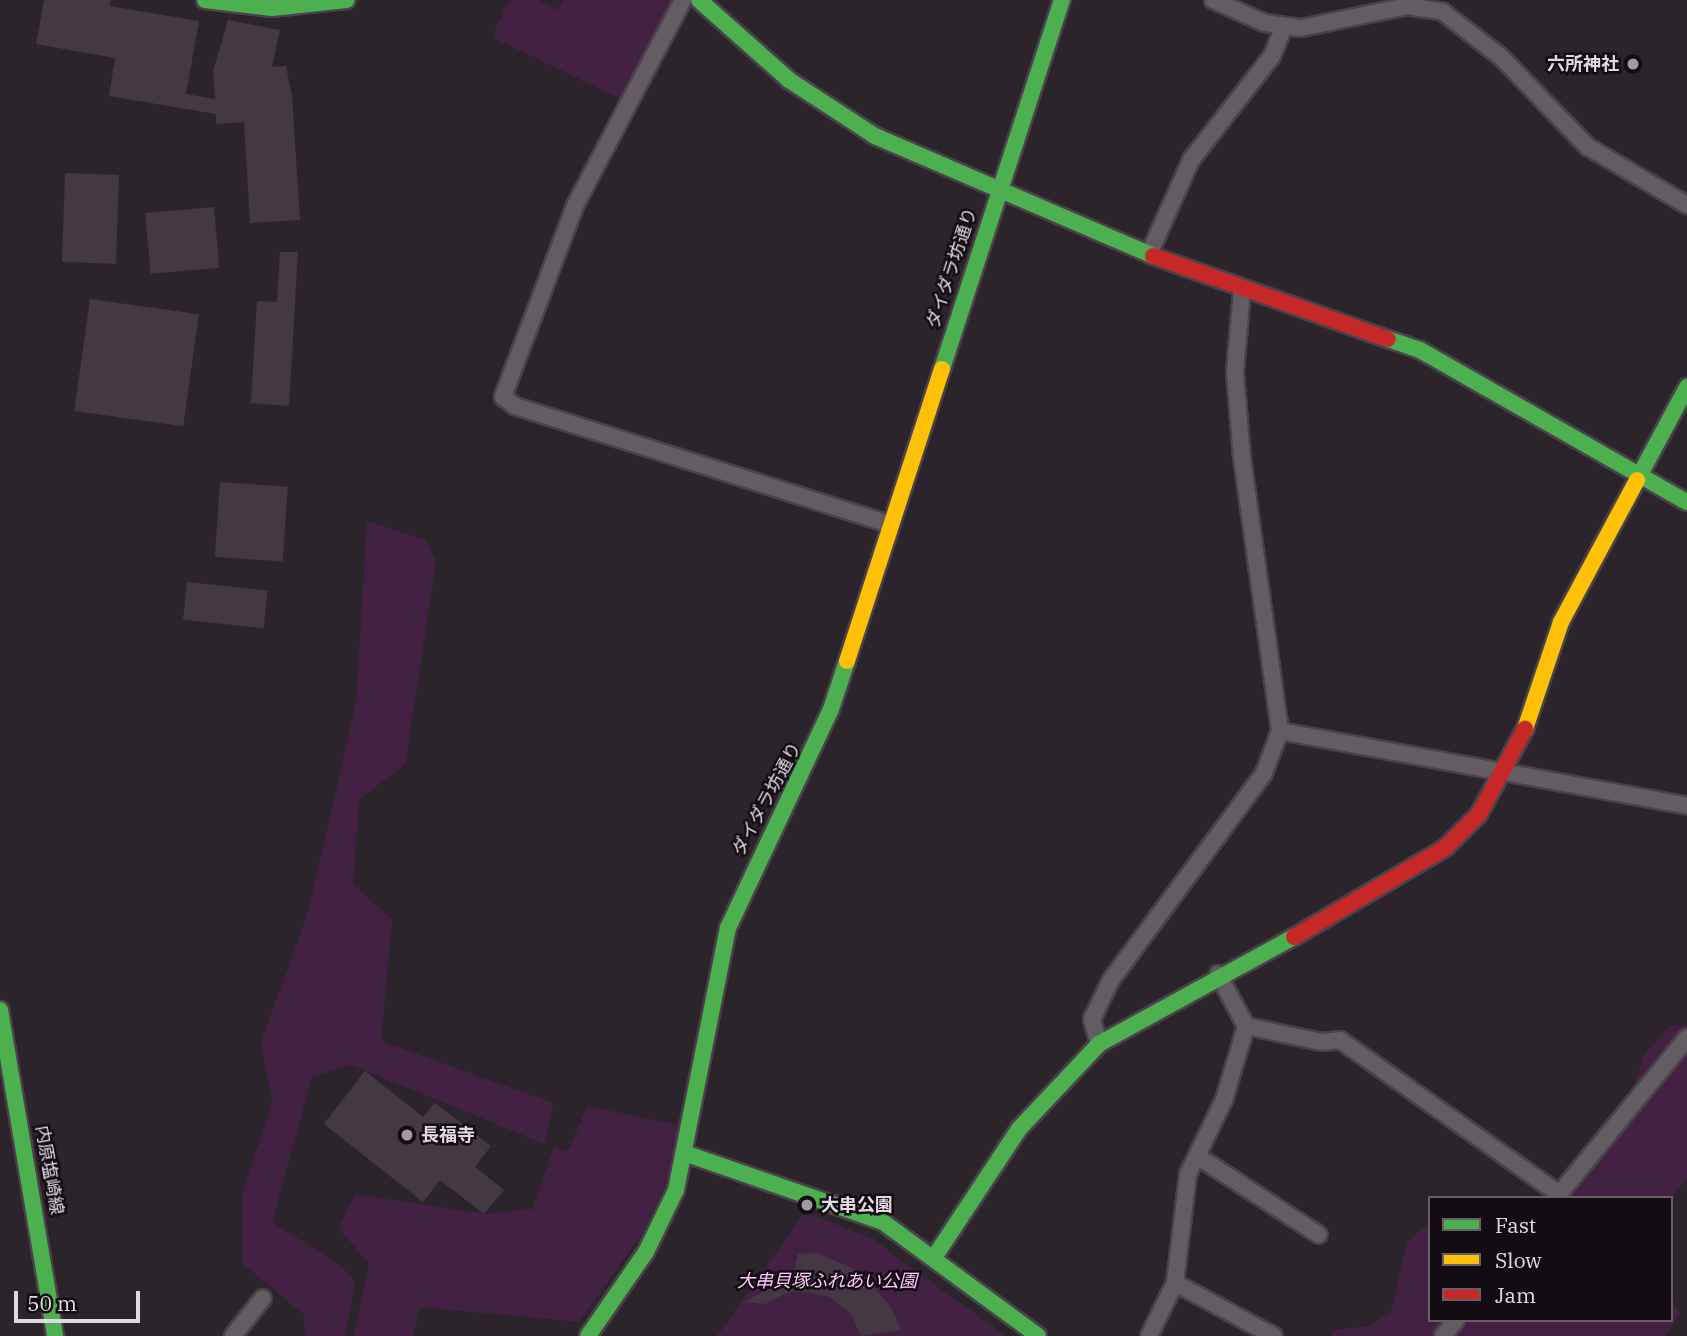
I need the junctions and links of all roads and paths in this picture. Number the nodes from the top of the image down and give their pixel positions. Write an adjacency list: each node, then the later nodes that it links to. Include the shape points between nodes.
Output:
1 (205, 0): 2 (street, via 272,8)
2 (347, 0)
3 (683, 0): 15 (street, via 575,206 503,397 515,407)
4 (699, 0): 8 (street, via 831,110)
5 (1062, 0): 8 (street, ダイダラ坊通り)
6 (1213, 0): 7 (street)
7 (1284, 27): 9 (street, via 1323,26 1407,6 1443,12 1501,57 1595,152); 10 (street, via 1272,56 1191,160)
8 (997, 190): 10 (street); 15 (street, ダイダラ坊通り)
9 (1687, 205)
10 (1149, 254): 11 (street)
11 (1242, 290): 13 (street, via 1420,350); 16 (street, via 1235,372 1242,458)
12 (1687, 387): 13 (street)
13 (1639, 474): 14 (street); 17 (street, via 1561,622)
14 (1687, 502)
15 (890, 524): 24 (street, ダイダラ坊通り, via 817,744 727,928)
16 (1280, 730): 17 (street); 23 (street, via 1264,773 1111,980 1093,1019)
17 (1509, 769): 18 (street); 19 (street, via 1479,814 1445,848)
18 (1687, 806)
19 (1218, 974): 21 (street); 23 (street)
20 (0, 1010): 32 (street, 内原塩崎線)
21 (1246, 1026): 25 (street, via 1224,1100); 26 (street, via 1322,1042 1340,1040)
22 (1687, 1038): 26 (street)
23 (1099, 1044): 28 (street, via 1019,1129)
24 (684, 1153): 28 (street, via 864,1213); 34 (street, ダイダラ坊通り, via 657,1233)
25 (1197, 1156): 27 (street); 29 (street, via 1185,1188)
26 (1557, 1196)
27 (1319, 1235)
28 (935, 1256): 35 (street)
29 (1175, 1283): 36 (street); 37 (street)
30 (263, 1298): 33 (street)
31 (1454, 1322): 38 (street)
32 (55, 1336)
33 (233, 1336)
34 (588, 1336)
35 (1038, 1336)
36 (1149, 1336)
37 (1273, 1336)
38 (1443, 1336)

